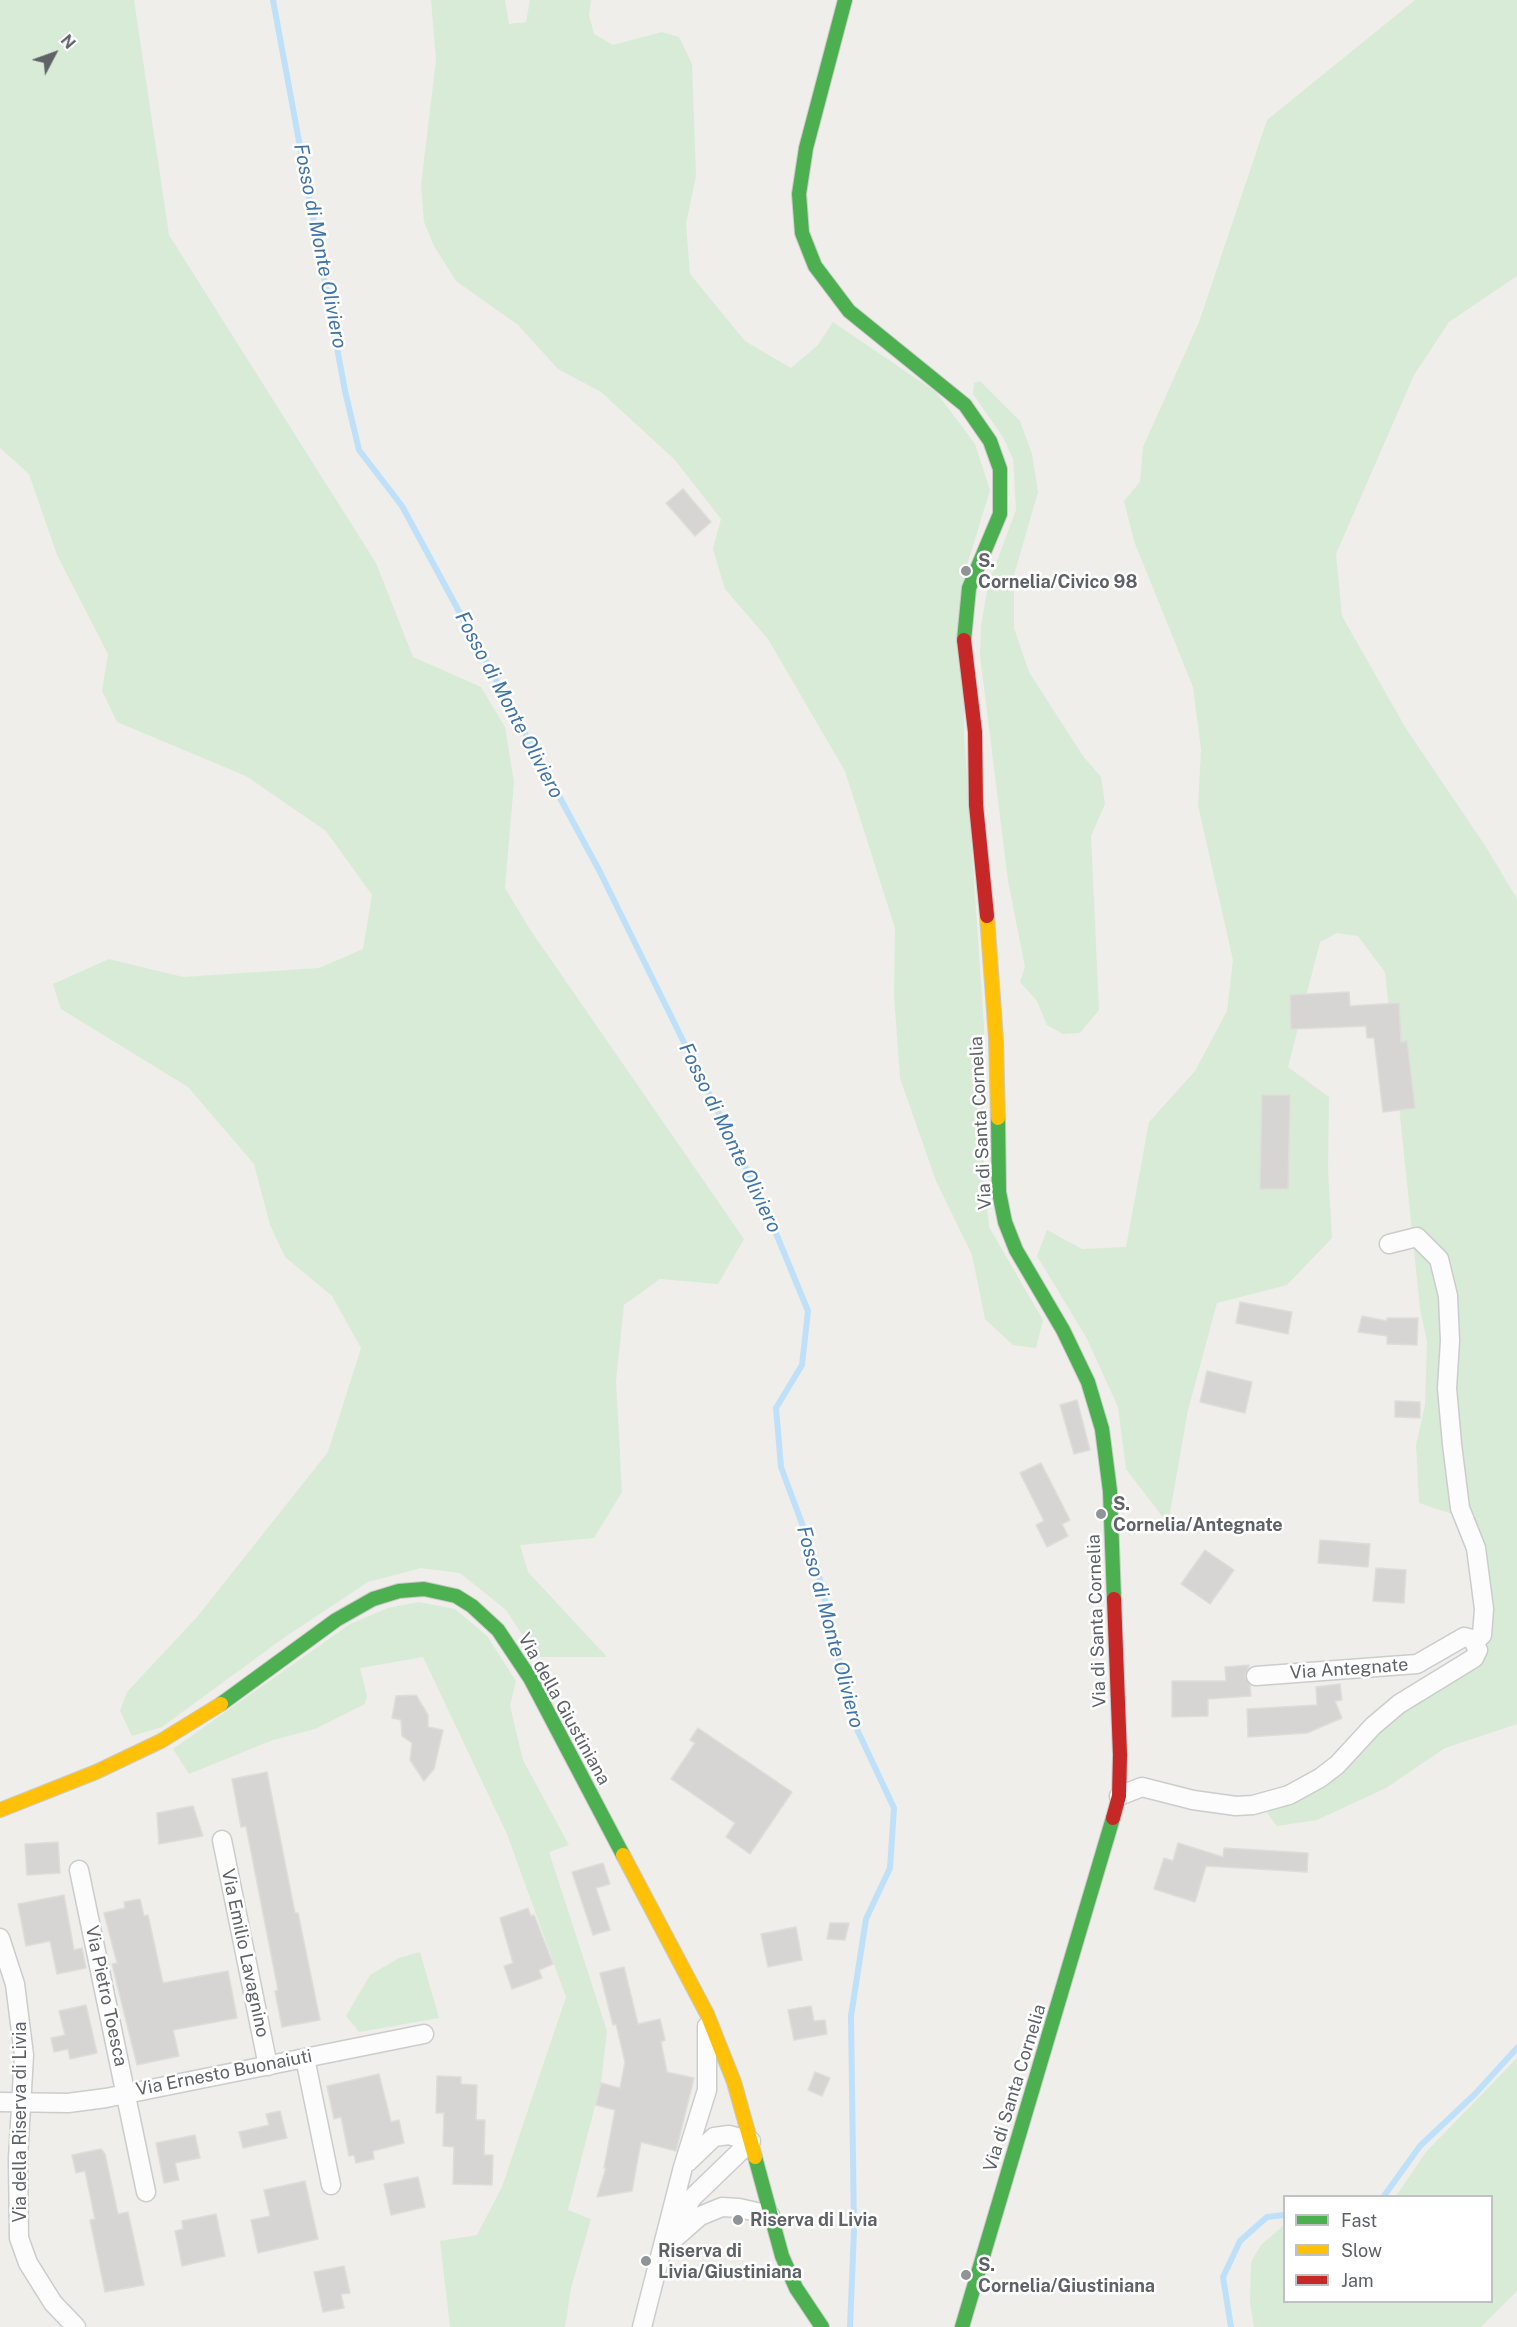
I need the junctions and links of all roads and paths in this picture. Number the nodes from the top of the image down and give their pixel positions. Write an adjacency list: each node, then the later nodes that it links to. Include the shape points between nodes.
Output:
1 (844, 0): 5 (street, Via di Santa Cornelia, via 806,148 799,213 806,244 822,275 849,311 965,405 990,441 1002,477 1000,514 969,588 963,631 975,732 976,805 995,1029 999,1192 1010,1237 1082,1368 1102,1429 1112,1519)
2 (1389, 1244): 3 (street, via 1417,1237 1438,1259 1448,1296 1446,1388 1452,1444 1460,1508 1476,1548 1484,1599 1483,1630)
3 (1475, 1642): 4 (street, Via Antegnate, via 1468,1637 1460,1638 1417,1664); 5 (street, Via Antegnate, via 1478,1650 1474,1658 1399,1704 1373,1725 1337,1765 1289,1795 1236,1806 1142,1787)
4 (1256, 1676)
5 (1119, 1796): 26 (street, Via di Santa Cornelia)
6 (0, 1810): 10 (street, Via della Giustiniana, via 161,1741 233,1696 361,1604 399,1591 456,1596 481,1613 518,1658)
7 (222, 1840): 13 (street, Via Emilio Lavagnino)
8 (79, 1870): 14 (street, Via Pietro Toesca)
9 (0, 1938): 16 (street, Via della Riserva di Livia, via 19,2002 24,2055)
10 (707, 2014): 17 (street, Via della Giustiniana, via 734,2082); 18 (street, via 707,2090)
11 (424, 2034): 12 (street, Via Ernesto Buonaiuti)
12 (305, 2058): 13 (street, Via Ernesto Buonaiuti); 19 (street)
13 (268, 2066): 14 (street, Via Ernesto Buonaiuti)
14 (126, 2092): 16 (street, Via Ernesto Buonaiuti, via 81,2102); 20 (street, Via Pietro Toesca)
15 (0, 2102): 16 (street, Via Ernesto Buonaiuti)
16 (22, 2104): 23 (street, Via della Riserva di Livia, via 18,2158 20,2238 28,2263)
17 (751, 2141): 18 (street, via 736,2135 714,2137); 21 (street, Via della Giustiniana); 22 (street, via 692,2198)
18 (683, 2167): 22 (street)
19 (331, 2185)
20 (146, 2192)
21 (770, 2215): 22 (street, via 739,2208 714,2210 688,2225); 25 (street, Via della Giustiniana, via 789,2274)
22 (664, 2247): 24 (street)
23 (76, 2327)
24 (642, 2327)
25 (822, 2327)
26 (962, 2327)

